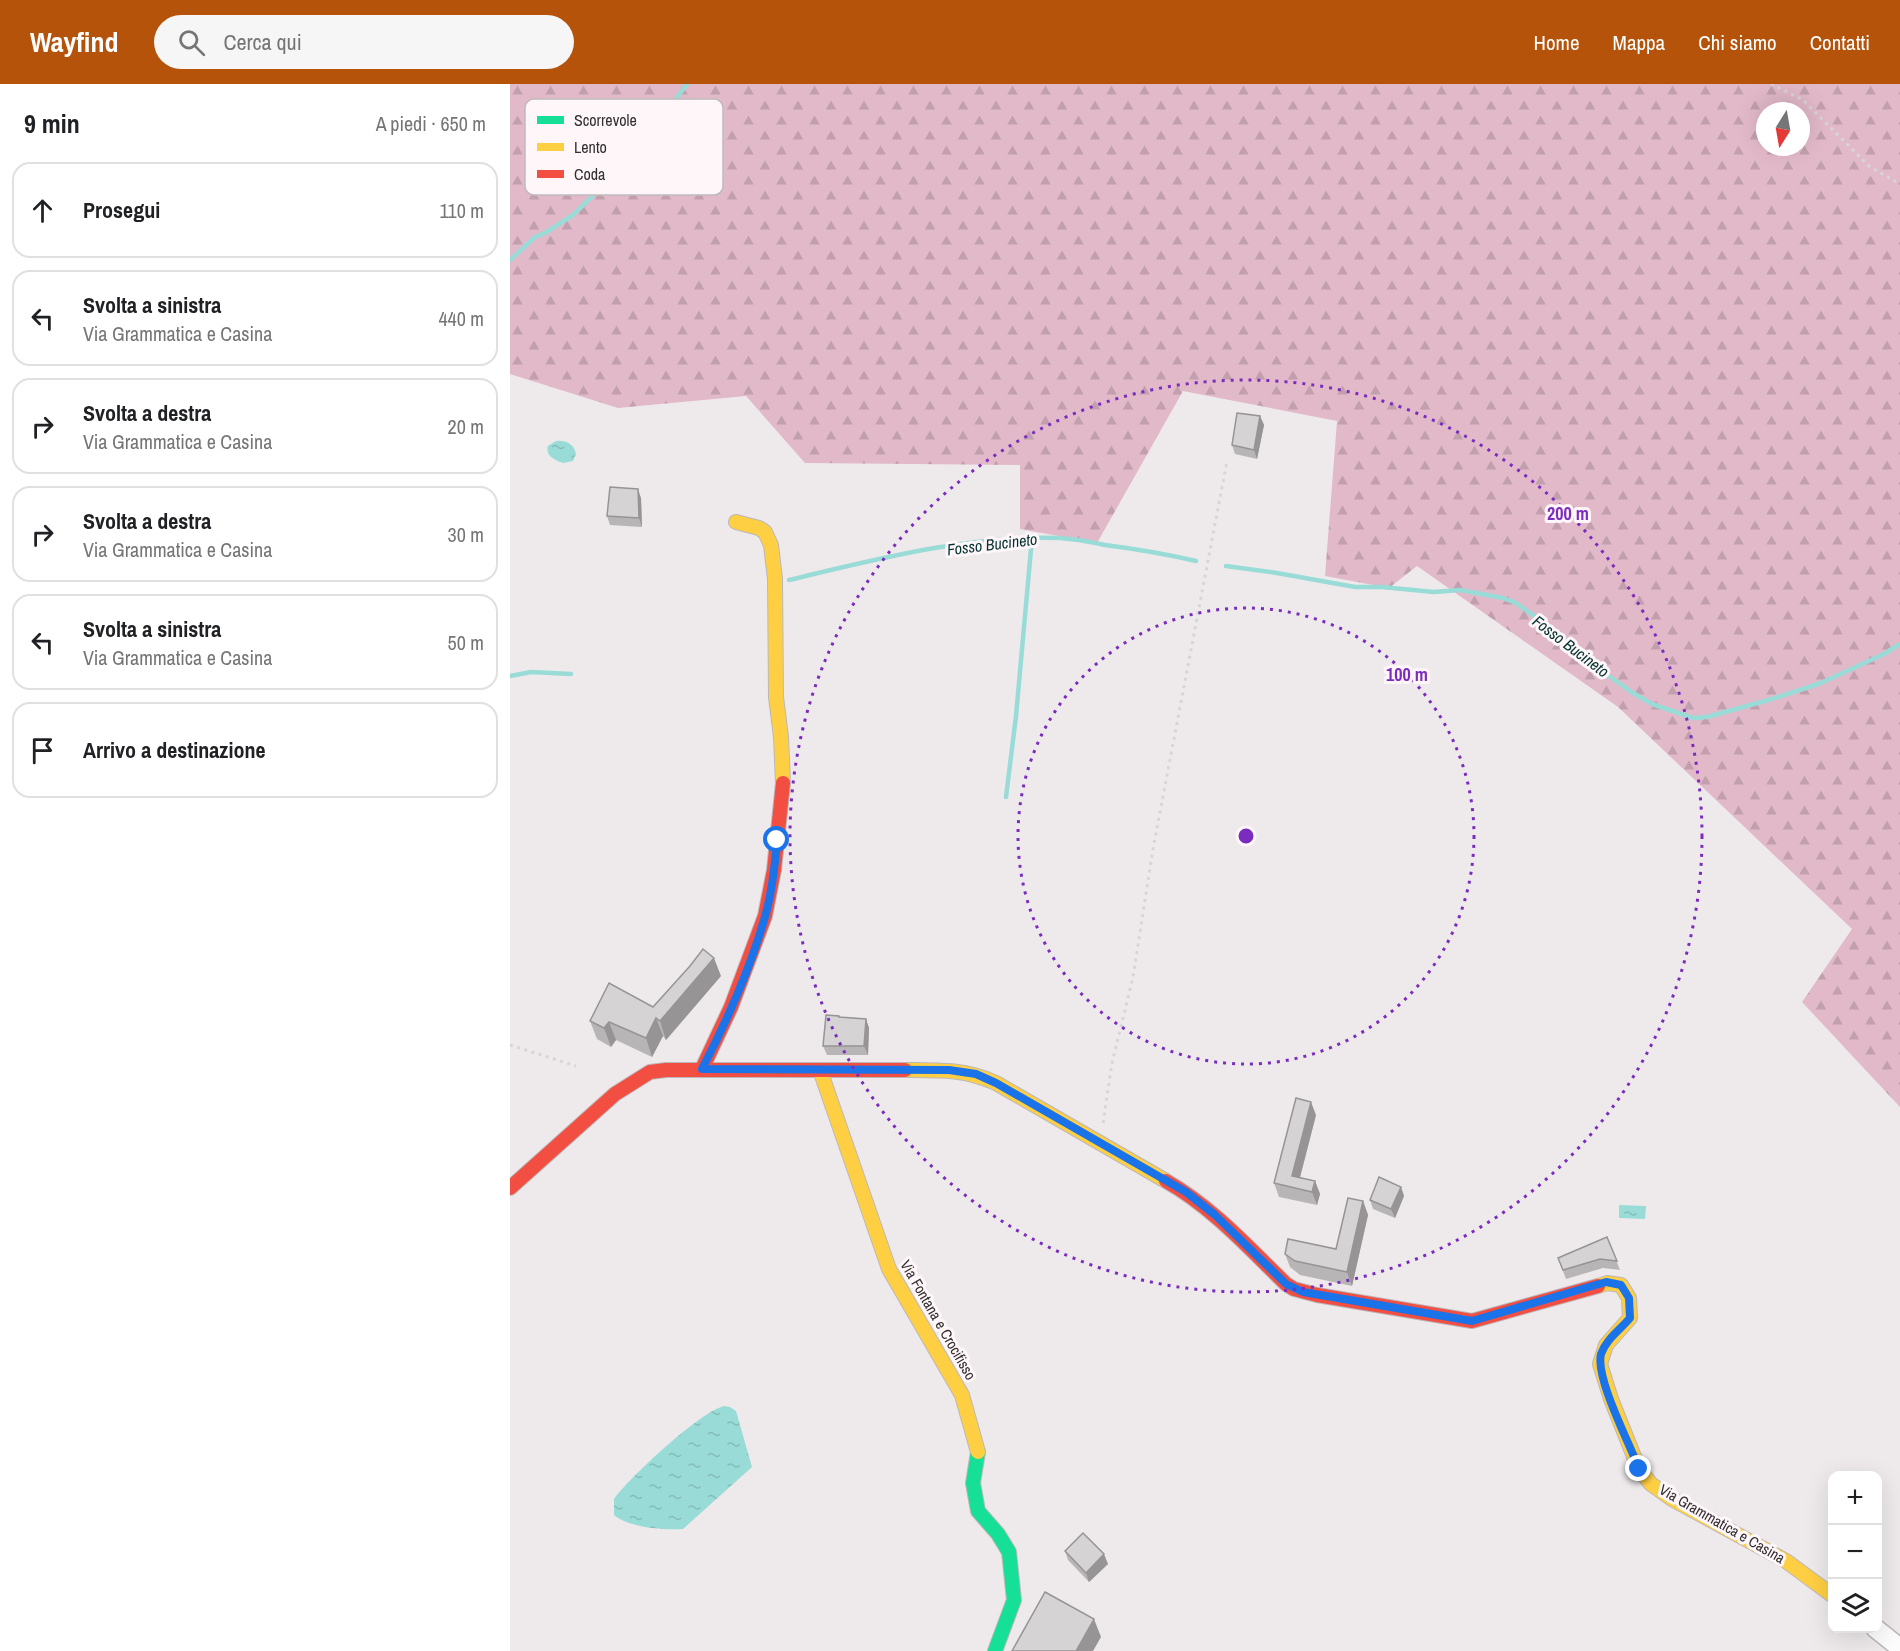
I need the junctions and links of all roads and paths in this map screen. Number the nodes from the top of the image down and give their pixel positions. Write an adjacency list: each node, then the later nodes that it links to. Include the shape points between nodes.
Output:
1 (1771, 84): 2 (path, via 1803,100 1869,166)
2 (1900, 184)
3 (1227, 461): 9 (path)
4 (736, 522): 7 (street, via 759,528 771,545 783,784 765,916 731,1007)
5 (510, 1045): 6 (path)
6 (576, 1066)
7 (702, 1069): 8 (street, Via Grammatica e Casina); 10 (street, Via Grammatica e Casina, via 650,1072 626,1085)
8 (820, 1070): 9 (street, Via Grammatica e Casina, via 976,1074); 14 (street, Via Fontana e Crocifisso, via 889,1269 962,1395 978,1449 973,1483 978,1511 1009,1552 1014,1600)
9 (1099, 1142): 11 (street, Via Grammatica e Casina, via 1197,1200 1286,1284 1303,1292 1472,1321 1606,1282 1621,1285 1629,1298 1630,1318 1606,1345 1600,1364 1639,1469 1651,1484 1672,1499 1786,1561)
10 (510, 1188)
11 (1828, 1591)
12 (1880, 1633): 13 (street)
13 (1900, 1648)
14 (995, 1651)

